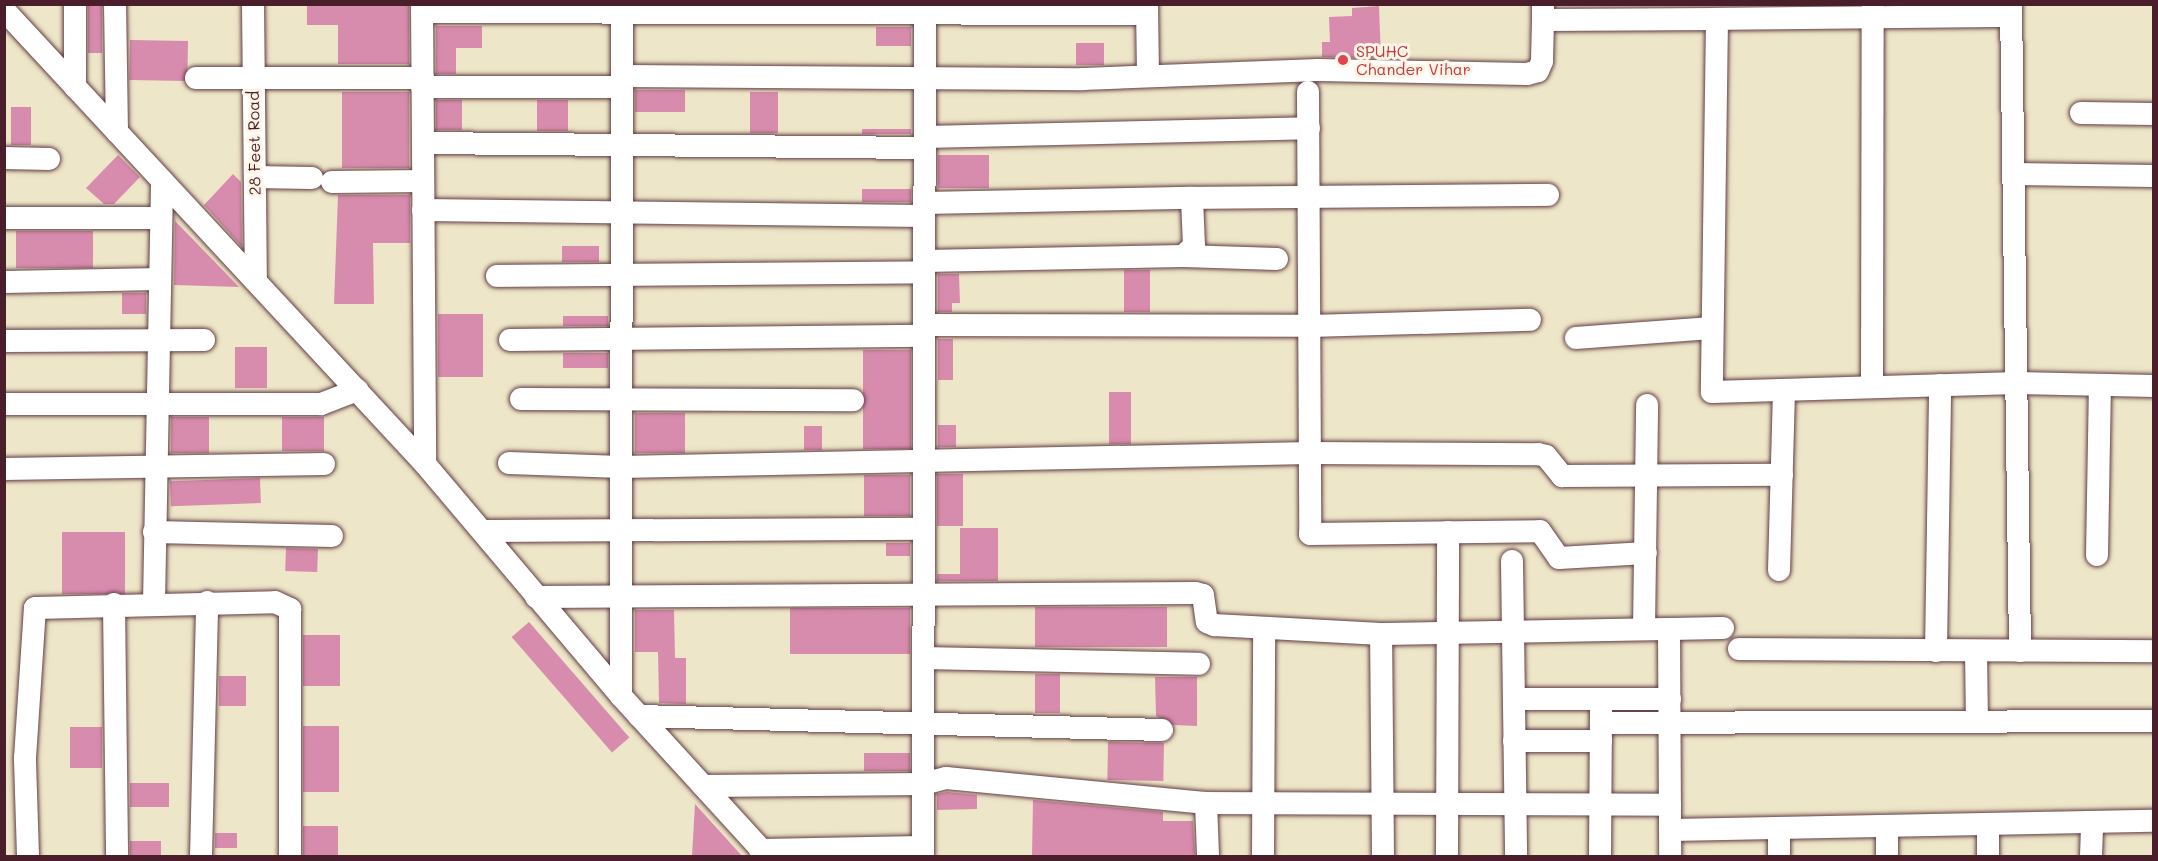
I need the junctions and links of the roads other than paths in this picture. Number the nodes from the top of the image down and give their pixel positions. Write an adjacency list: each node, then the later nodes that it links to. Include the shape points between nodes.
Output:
1 (75, 4): 21 (street)
2 (116, 4): 26 (street)
3 (253, 4): 16 (street, 28 Feet Road)
4 (422, 8): 5 (street); 19 (street)
5 (622, 9): 6 (street); 20 (street)
6 (925, 9): 8 (street); 15 (street)
7 (4, 10): 21 (street)
8 (1147, 10): 17 (street)
9 (2011, 10): 13 (street); 32 (street)
10 (1543, 12): 11 (street); 17 (street, via 1542,61 1538,71 1527,74 1318,70)
11 (1620, 12): 12 (street)
12 (1692, 12): 14 (street)
13 (1873, 12): 14 (street); 66 (street)
14 (1717, 19): 55 (street)
15 (926, 75): 17 (street); 20 (street); 29 (street)
16 (253, 76): 18 (street); 19 (street); 34 (street, 28 Feet Road)
17 (1148, 76)
18 (196, 78)
19 (422, 82): 20 (street); 27 (street)
20 (622, 82): 28 (street)
21 (75, 87): 26 (street)
22 (1308, 93): 25 (street)
23 (2081, 113): 24 (street)
24 (2154, 114)
25 (1309, 128): 29 (street); 37 (street)
26 (117, 132): 35 (street)
27 (423, 143): 28 (street); 36 (street)
28 (622, 143): 29 (street); 42 (street)
29 (925, 143): 40 (street)
30 (4, 158): 31 (street)
31 (49, 159)
32 (2014, 174): 33 (street); 63 (street)
33 (2154, 176)
34 (255, 177): 36 (street); 51 (street, 28 Feet Road)
35 (162, 181): 44 (street); 51 (street)
36 (423, 181): 41 (street)
37 (1309, 195): 38 (street); 39 (street); 54 (street)
38 (1548, 195)
39 (1192, 198): 40 (street); 45 (street, via 1194,246)
40 (924, 209): 42 (street); 47 (street)
41 (423, 210): 42 (street); 79 (street)
42 (622, 210): 48 (street)
43 (4, 218): 44 (street)
44 (161, 218): 50 (street)
45 (1183, 256): 46 (street); 47 (street)
46 (1276, 259)
47 (924, 266): 48 (street); 56 (street)
48 (621, 274): 49 (street); 62 (street)
49 (497, 276)
50 (160, 279): 52 (street); 58 (street)
51 (256, 281): 68 (street)
52 (4, 282)
53 (1530, 320): 54 (street)
54 (1310, 326): 56 (street); 76 (street)
55 (1711, 328): 57 (street); 69 (street, via 1712,392)
56 (924, 330): 62 (street); 80 (street)
57 (1576, 338)
58 (158, 339): 59 (street); 61 (street); 73 (street)
59 (204, 340)
60 (510, 340): 62 (street)
61 (4, 341)
62 (621, 342): 72 (street)
63 (2017, 383): 64 (street); 67 (street); 112 (street)
64 (1940, 385): 66 (street); 110 (street)
65 (2154, 386): 67 (street)
66 (1872, 387): 69 (street)
67 (2100, 388): 93 (street)
68 (357, 390): 73 (street, via 321,404); 79 (street)
69 (1784, 390): 85 (street)
70 (521, 399): 72 (street)
71 (854, 400): 72 (street)
72 (621, 402): 82 (street)
73 (158, 403): 74 (street); 81 (street)
74 (4, 404)
75 (1647, 405): 84 (street)
76 (1310, 453): 80 (street); 84 (street, via 1538,454 1546,456 1562,476); 90 (street, via 1310,534)
77 (508, 463): 82 (street)
78 (324, 464): 81 (street)
79 (425, 464): 87 (street)
80 (924, 464): 82 (street); 86 (street)
81 (155, 466): 83 (street); 88 (street)
82 (621, 467): 89 (street)
83 (4, 470)
84 (1648, 474): 85 (street); 92 (street)
85 (1782, 475): 95 (street)
86 (923, 529): 89 (street); 96 (street)
87 (485, 531): 89 (street); 98 (street)
88 (154, 532): 91 (street); 100 (street)
89 (621, 532): 97 (street)
90 (1448, 532): 92 (street, via 1540,531 1559,558); 107 (street)
91 (332, 536)
92 (1646, 553): 105 (street)
93 (2097, 555)
94 (1512, 561): 106 (street)
95 (1779, 570)
96 (923, 594): 97 (street); 104 (street, via 1195,593 1203,595 1207,622); 114 (street)
97 (621, 595): 98 (street); 116 (street)
98 (536, 597): 116 (street)
99 (207, 602): 100 (street); 147 (street); 148 (street, via 275,602 290,609)
100 (154, 603): 101 (street)
101 (114, 604): 145 (street, via 40,605 32,611 25,758); 146 (street)
102 (1669, 628): 103 (street); 105 (street); 119 (street)
103 (1723, 628)
104 (1264, 629): 108 (street); 133 (street)
105 (1644, 629): 106 (street)
106 (1513, 632): 107 (street); 117 (street)
107 (1448, 633): 108 (street); 134 (street)
108 (1382, 634): 130 (street)
109 (1739, 649): 110 (street)
110 (1936, 651): 111 (street)
111 (1976, 651): 112 (street); 122 (street)
112 (2020, 651): 113 (street)
113 (2154, 651)
114 (923, 658): 115 (street); 123 (street)
115 (1199, 663)
116 (621, 696): 120 (street)
117 (1514, 699): 118 (street); 127 (street)
118 (1601, 699): 119 (street); 126 (street)
119 (1670, 699): 124 (street)
120 (639, 716): 123 (street); 129 (street)
121 (2154, 721): 122 (street)
122 (1977, 722): 124 (street)
123 (923, 723): 125 (street); 128 (street)
124 (1670, 723): 126 (street); 136 (street)
125 (1162, 729)
126 (1601, 732): 127 (street); 135 (street)
127 (1514, 741): 131 (street)
128 (923, 784): 129 (street); 132 (street, via 946,778 981,780); 143 (street)
129 (702, 786): 144 (street)
130 (1382, 802): 133 (street); 134 (street); 151 (street)
131 (1515, 802): 134 (street); 135 (street); 153 (street)
132 (1206, 803): 133 (street); 149 (street)
133 (1262, 803): 150 (street)
134 (1447, 804): 152 (street)
135 (1600, 804): 136 (street); 154 (street)
136 (1670, 805): 142 (street)
137 (2154, 821): 138 (street)
138 (2092, 823): 139 (street); 159 (street)
139 (1988, 825): 140 (street); 158 (street)
140 (1887, 827): 141 (street); 157 (street)
141 (1779, 828): 142 (street); 156 (street)
142 (1670, 830): 155 (street)
143 (923, 852): 144 (street)
144 (763, 854)
145 (28, 856)
146 (117, 856)
147 (201, 856)
148 (290, 856)
149 (1208, 856)
150 (1263, 856)
151 (1383, 856)
152 (1447, 856)
153 (1516, 856)
154 (1600, 856)
155 (1670, 856)
156 (1779, 856)
157 (1887, 856)
158 (1988, 856)
159 (2091, 856)

